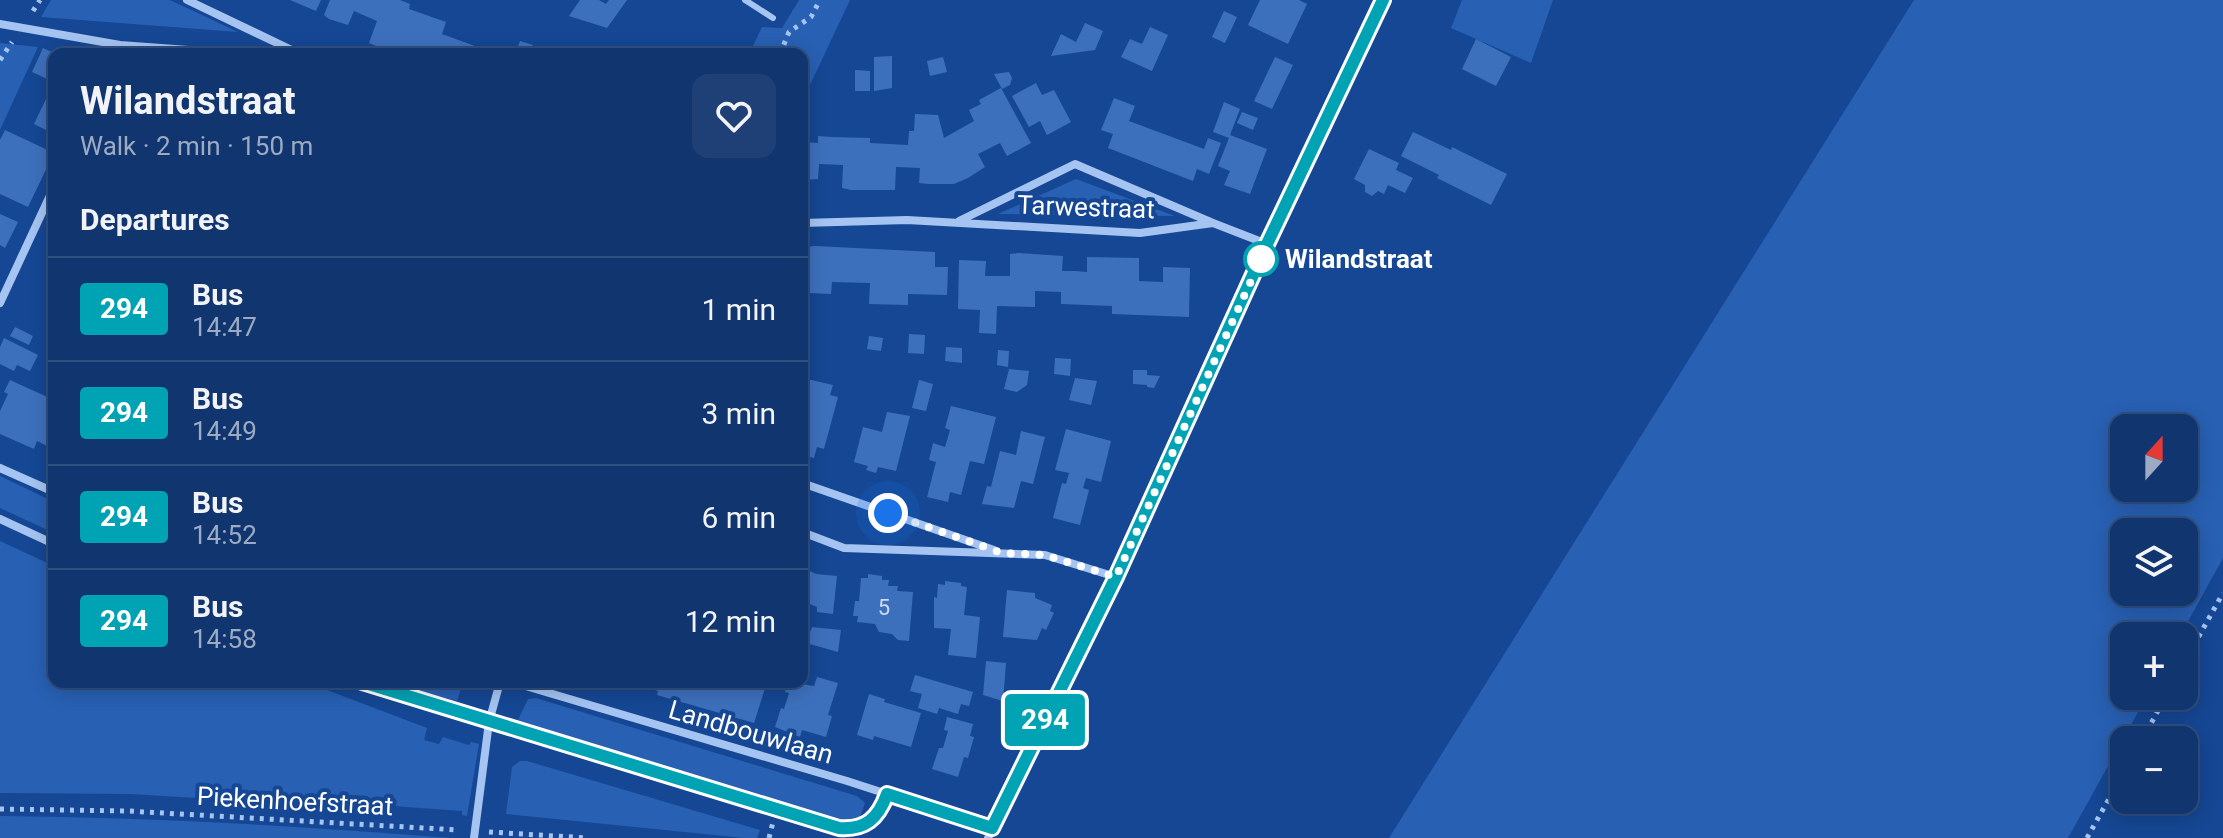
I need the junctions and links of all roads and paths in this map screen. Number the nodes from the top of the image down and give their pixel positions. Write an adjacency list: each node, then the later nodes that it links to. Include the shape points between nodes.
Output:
1 (40, 0): 6 (path)
2 (187, 0): 13 (street)
3 (745, 0): 7 (lane)
4 (820, 0): 14 (path, via 811,17 789,32)
5 (1384, 0): 20 (street)
6 (33, 11)
7 (773, 18)
8 (0, 24): 10 (street)
9 (12, 42): 15 (path)
10 (120, 45): 11 (street); 12 (street)
11 (118, 48)
12 (161, 48)
13 (287, 48)
14 (782, 48)
15 (0, 60)
16 (48, 200): 21 (street)
17 (957, 222): 18 (street, Tarwestraat); 19 (street, Tarwestraat, via 1140,233); 19 (street, Tarwestraat, via 1075,164)
18 (808, 223)
19 (1213, 223): 20 (street, Tarwestraat)
20 (1267, 244): 29 (street)
21 (0, 303)
22 (0, 468): 24 (street)
23 (808, 485): 28 (street)
24 (48, 489)
25 (0, 519): 27 (street)
26 (808, 534): 28 (street, via 844,548)
27 (48, 541)
28 (1002, 553): 29 (street, via 1045,555)
29 (1116, 577): 39 (street)
30 (2223, 593): 31 (path)
31 (2198, 638)
32 (381, 688): 35 (street)
33 (498, 688): 35 (street)
34 (532, 688): 36 (street, Landbouwlaan)
35 (489, 722): 36 (street, via 839,828 855,829 873,821); 40 (street)
36 (887, 794): 39 (street, Landbouwlaan)
37 (2110, 797): 43 (path)
38 (0, 809): 40 (path, Piekenhoefstraat, via 128,811)
39 (992, 828): 42 (street)
40 (474, 835): 41 (path, Piekenhoefstraat)
41 (588, 838)
42 (988, 838)
43 (2087, 838)

